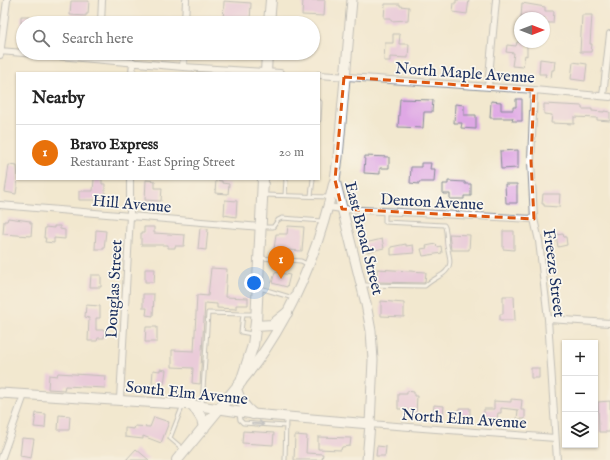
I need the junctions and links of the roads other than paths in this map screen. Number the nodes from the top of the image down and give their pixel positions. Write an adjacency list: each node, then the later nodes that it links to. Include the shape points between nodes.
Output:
1 (102, 0): 8 (street)
2 (186, 0): 9 (street)
3 (271, 0): 10 (main road)
4 (352, 0): 23 (street, East Broad Street)
5 (496, 0): 24 (street)
6 (7, 1): 7 (street); 12 (street)
7 (0, 3)
8 (101, 16)
9 (185, 16)
10 (270, 16)
11 (610, 34): 26 (street)
12 (0, 52): 13 (street)
13 (16, 53)
14 (122, 60): 17 (street)
15 (184, 60): 18 (street)
16 (267, 60): 21 (main road)
17 (133, 62): 18 (street); 19 (street)
18 (183, 67): 20 (street)
19 (132, 72)
20 (252, 72)
21 (266, 72)
22 (320, 75): 23 (street, North Maple Avenue)
23 (344, 77): 24 (street, North Maple Avenue); 32 (street, East Broad Street, via 340,143)
24 (488, 87): 25 (street, North Maple Avenue)
25 (534, 90): 26 (street, North Maple Avenue); 42 (street, Freeze Street, via 531,160)
26 (602, 96): 27 (street, North Maple Avenue)
27 (610, 97)
28 (130, 180): 41 (street, Douglas Street)
29 (263, 180): 33 (main road)
30 (286, 180): 34 (lane)
31 (313, 180): 35 (lane)
32 (334, 180): 36 (street); 39 (street, East Broad Street)
33 (262, 194): 34 (lane); 44 (main road)
34 (285, 195): 35 (lane)
35 (311, 196): 36 (lane)
36 (331, 197): 38 (street)
37 (0, 206): 41 (street, Hill Avenue)
38 (328, 207): 39 (street, Denton Avenue); 43 (street)
39 (342, 209): 40 (street, Denton Avenue); 47 (street, East Broad Street)
40 (385, 211): 42 (street, Denton Avenue); 47 (lane, via 385,222 444,225 450,258 449,267 425,286)
41 (130, 216): 44 (street, Hill Avenue); 59 (street, Douglas Street)
42 (534, 219): 53 (street, Freeze Street)
43 (324, 222): 44 (lane, via 282,218 273,227); 46 (street)
44 (261, 227): 45 (main road)
45 (260, 258): 46 (lane, via 301,261); 48 (main road)
46 (308, 264): 49 (street)
47 (361, 285): 65 (street, East Broad Street, via 373,360)
48 (258, 288): 49 (lane); 52 (main road)
49 (294, 298): 50 (street)
50 (287, 313): 55 (main road, via 272,325); 56 (street, via 274,337)
51 (243, 314): 52 (lane); 55 (lane, via 241,332); 60 (lane, via 208,313)
52 (257, 314): 55 (main road)
53 (548, 319): 54 (street); 67 (street, Freeze Street)
54 (610, 323)
55 (255, 330): 56 (main road, via 253,345)
56 (239, 386): 61 (main road); 63 (main road, via 241,402)
57 (0, 394): 58 (street, South Elm Avenue)
58 (24, 395): 59 (street, South Elm Avenue); 69 (street)
59 (120, 399): 60 (street, South Elm Avenue)
60 (193, 405): 61 (street, South Elm Avenue); 66 (main road, via 202,419); 68 (lane, via 170,438)
61 (219, 409): 62 (street, South Elm Avenue); 66 (main road)
62 (239, 412): 63 (street, South Elm Avenue); 64 (lane, one-way to 64, via 243,423)
63 (253, 414): 64 (street, South Elm Avenue)
64 (286, 421): 65 (street, South Elm Avenue); 71 (lane)
65 (370, 424): 67 (street, North Elm Avenue); 72 (street, East Broad Street)
66 (204, 428): 68 (main road)
67 (555, 438): 73 (street, Freeze Street)
68 (185, 450): 70 (main road)
69 (1, 460)
70 (177, 460)
71 (285, 460)
72 (367, 460)
73 (557, 460)

